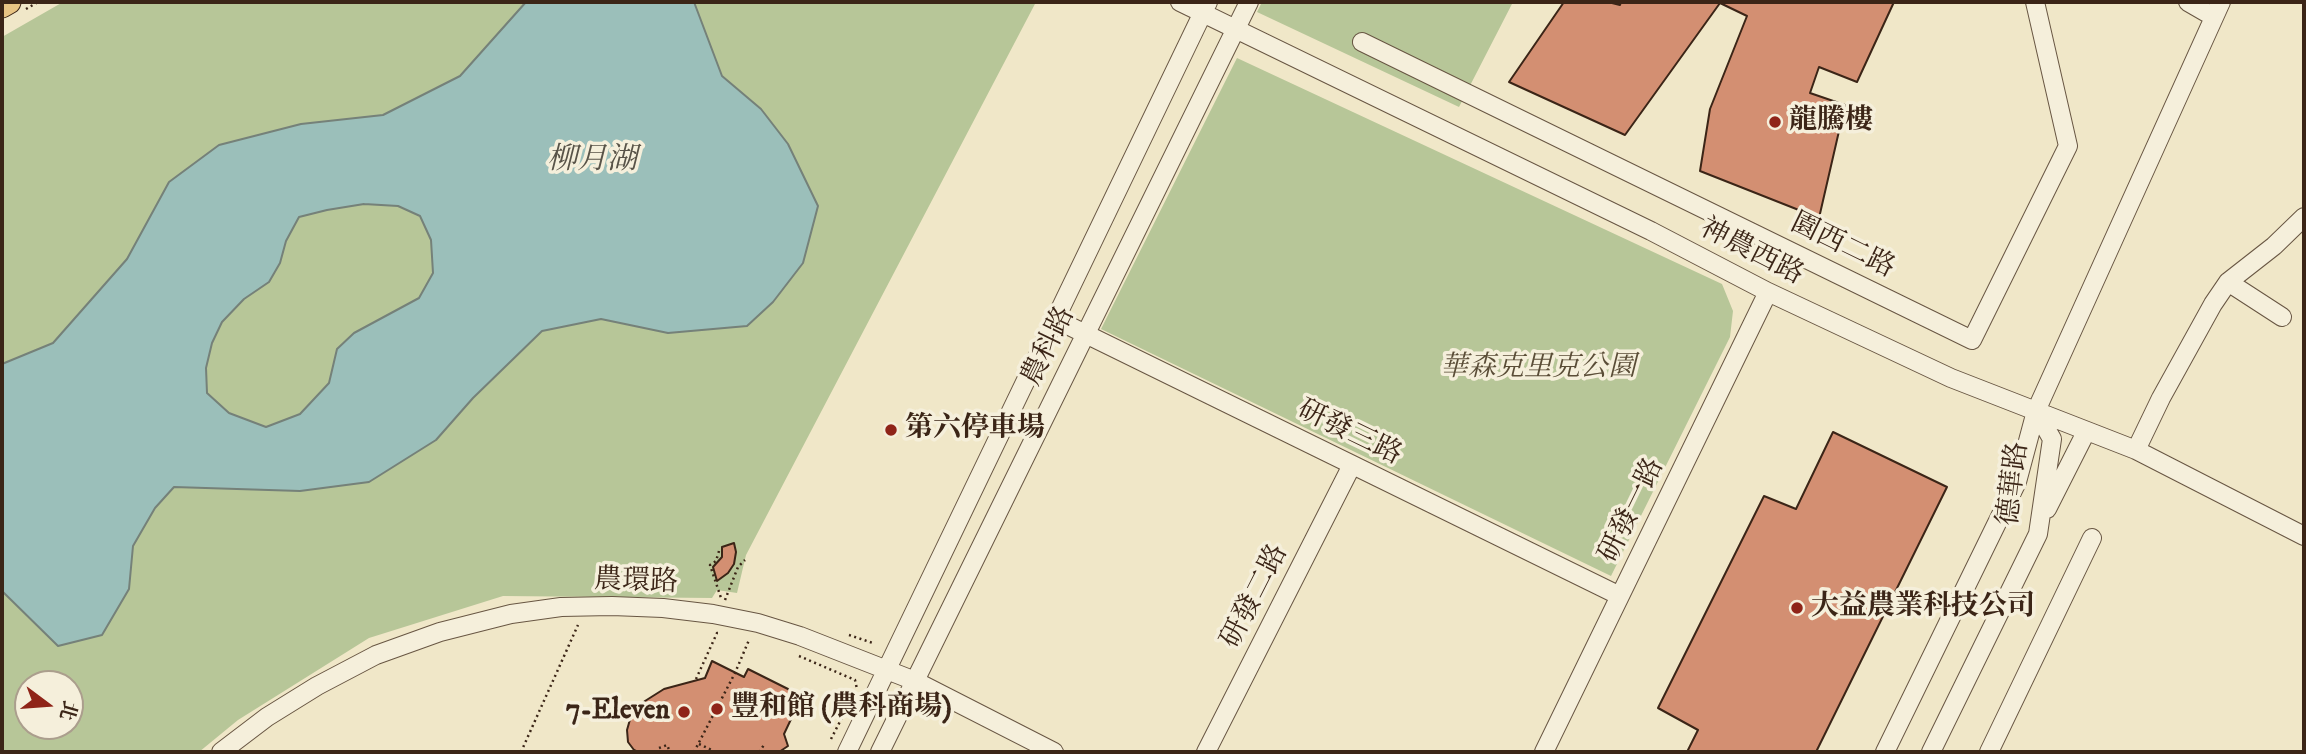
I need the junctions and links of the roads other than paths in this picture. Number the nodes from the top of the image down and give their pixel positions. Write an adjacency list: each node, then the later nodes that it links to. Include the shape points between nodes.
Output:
1 (9, 2): 6 (main road)
2 (1180, 2): 7 (street, 神農西路)
3 (1249, 2): 9 (street, 農科路)
4 (2035, 2): 10 (street, 園西二路, via 2068,146 1972,340)
5 (2188, 2): 8 (street)
6 (2, 6)
7 (1205, 7): 9 (street, 神農西路); 15 (street, 農科路)
8 (2218, 9): 17 (street)
9 (1235, 30): 13 (street, 神農西路); 16 (street, 農科路)
10 (1362, 42)
11 (2304, 217): 12 (street)
12 (2228, 282): 14 (street); 19 (street)
13 (1768, 292): 17 (street, 神農西路, via 1951,378); 24 (street, 研發一路)
14 (2282, 317)
15 (1055, 319): 16 (street, 研發三路); 25 (street, 農科路)
16 (1086, 334): 20 (street, 研發三路); 26 (street, 農科路)
17 (2036, 411): 18 (street, 神農西路); 21 (street, 德華路, via 2052,439); 33 (street, via 2017,482)
18 (2086, 432): 19 (street, 神農西路); 21 (street)
19 (2136, 450): 22 (street, 神農西路)
20 (1352, 464): 24 (street, 研發三路); 31 (street, 研發二路)
21 (2039, 525): 34 (street, 德華路)
22 (2304, 536)
23 (2092, 538): 35 (street)
24 (1620, 596): 32 (street, 研發一路)
25 (888, 668): 26 (street, 農環路); 27 (street, 農環路, via 758,623 713,614 663,608 561,607 440,632 376,655 317,685); 28 (street, 農科路)
26 (915, 681): 29 (street, 農科路); 30 (street, 農環路)
27 (222, 752)
28 (848, 752)
29 (880, 752)
30 (1054, 752)
31 (1206, 752)
32 (1544, 752)
33 (1885, 752)
34 (1931, 752)
35 (1989, 752)

